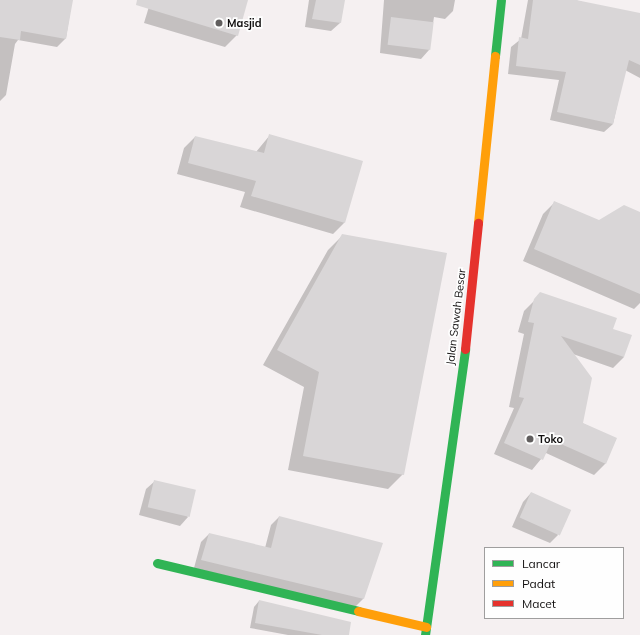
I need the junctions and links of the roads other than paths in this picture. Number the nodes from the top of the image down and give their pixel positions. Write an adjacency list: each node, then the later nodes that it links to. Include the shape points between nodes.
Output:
1 (501, 0): 3 (main road, Jalan Sawah Besar, via 466,343)
2 (157, 563): 3 (main road)
3 (426, 631)

